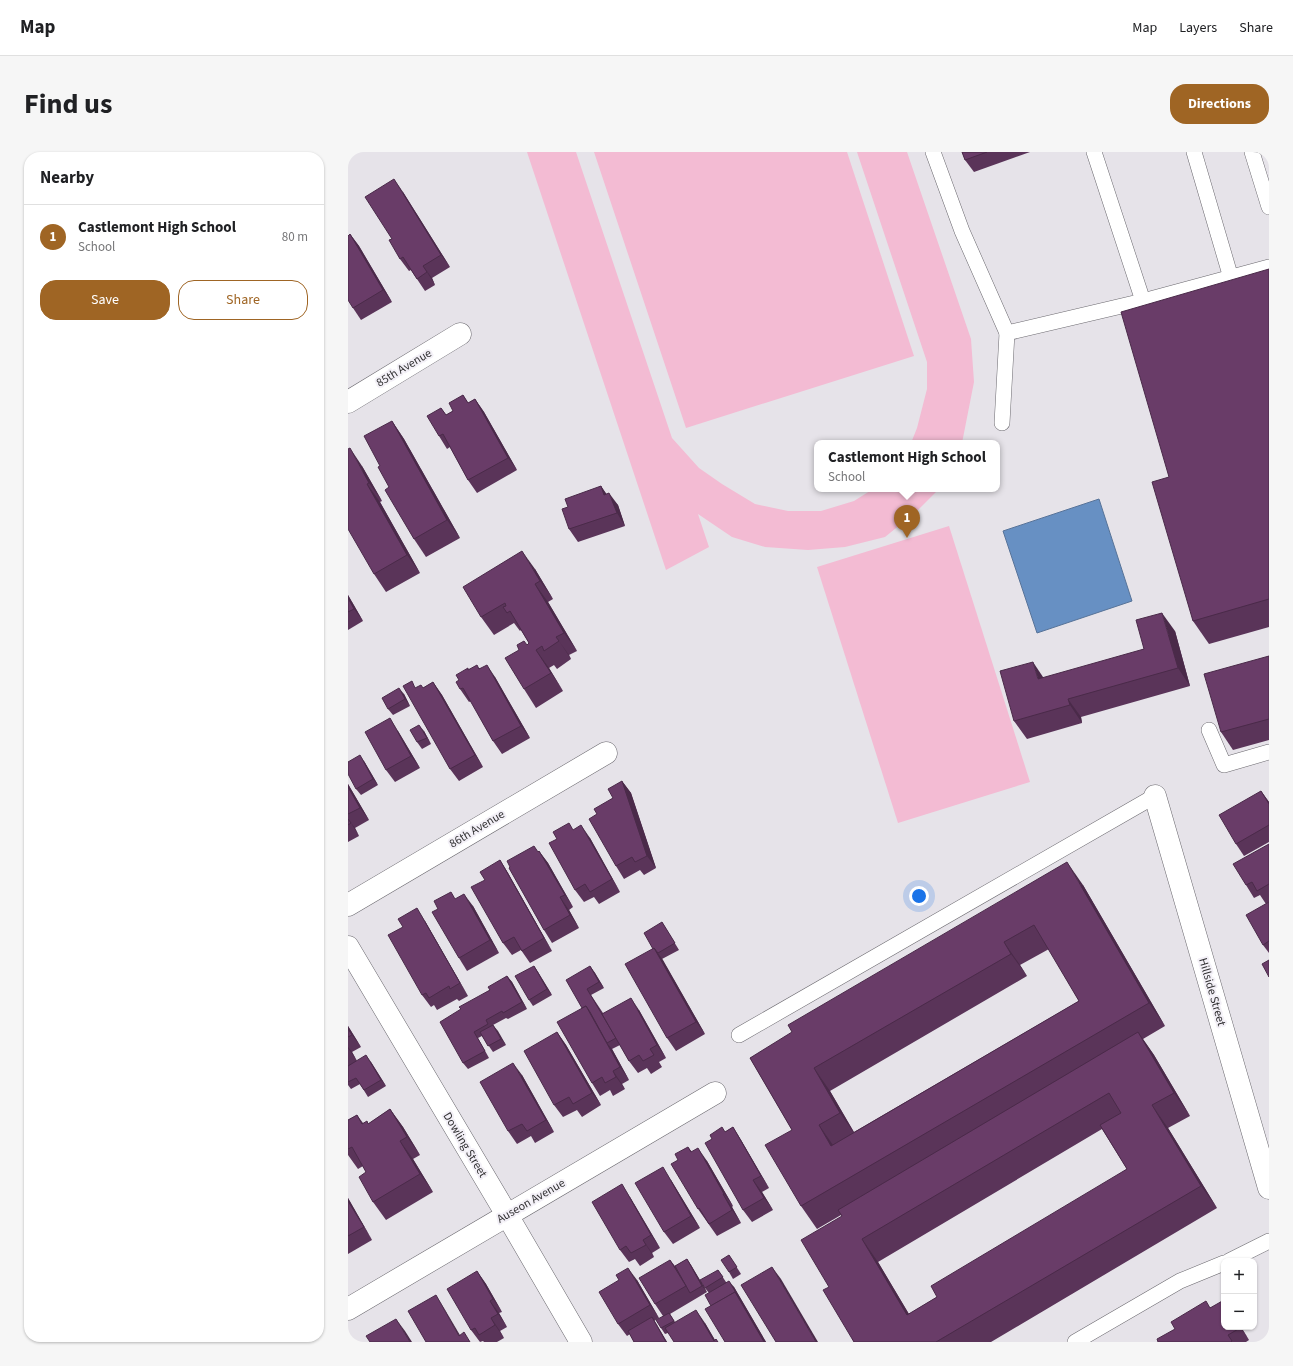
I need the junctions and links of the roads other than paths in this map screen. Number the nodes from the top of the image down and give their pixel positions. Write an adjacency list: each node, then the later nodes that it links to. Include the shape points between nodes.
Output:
1 (933, 152): 10 (lane, via 962,231)
2 (1094, 152): 8 (lane)
3 (1194, 152): 7 (lane)
4 (1252, 152): 5 (lane)
5 (1269, 207)
6 (1269, 267): 7 (lane)
7 (1231, 278): 8 (lane)
8 (1143, 301): 10 (lane)
9 (460, 334): 11 (street, 85th Avenue)
10 (1007, 334): 12 (lane)
11 (348, 402)
12 (1002, 423)
13 (1209, 730): 14 (lane, via 1224,765)
14 (1269, 752)
15 (606, 753): 17 (street, 86th Avenue)
16 (1155, 796): 19 (lane); 21 (street, Hillside Street)
17 (348, 905)
18 (348, 948): 22 (street, Dowling Street)
19 (739, 1035)
20 (715, 1093): 22 (street, Auseon Avenue)
21 (1269, 1188)
22 (507, 1215): 26 (street, Auseon Avenue); 27 (street, Dowling Street)
23 (1269, 1241): 24 (lane)
24 (1235, 1258)
25 (1221, 1264): 28 (lane, via 1180,1281)
26 (348, 1309)
27 (581, 1342)
28 (1075, 1342)

